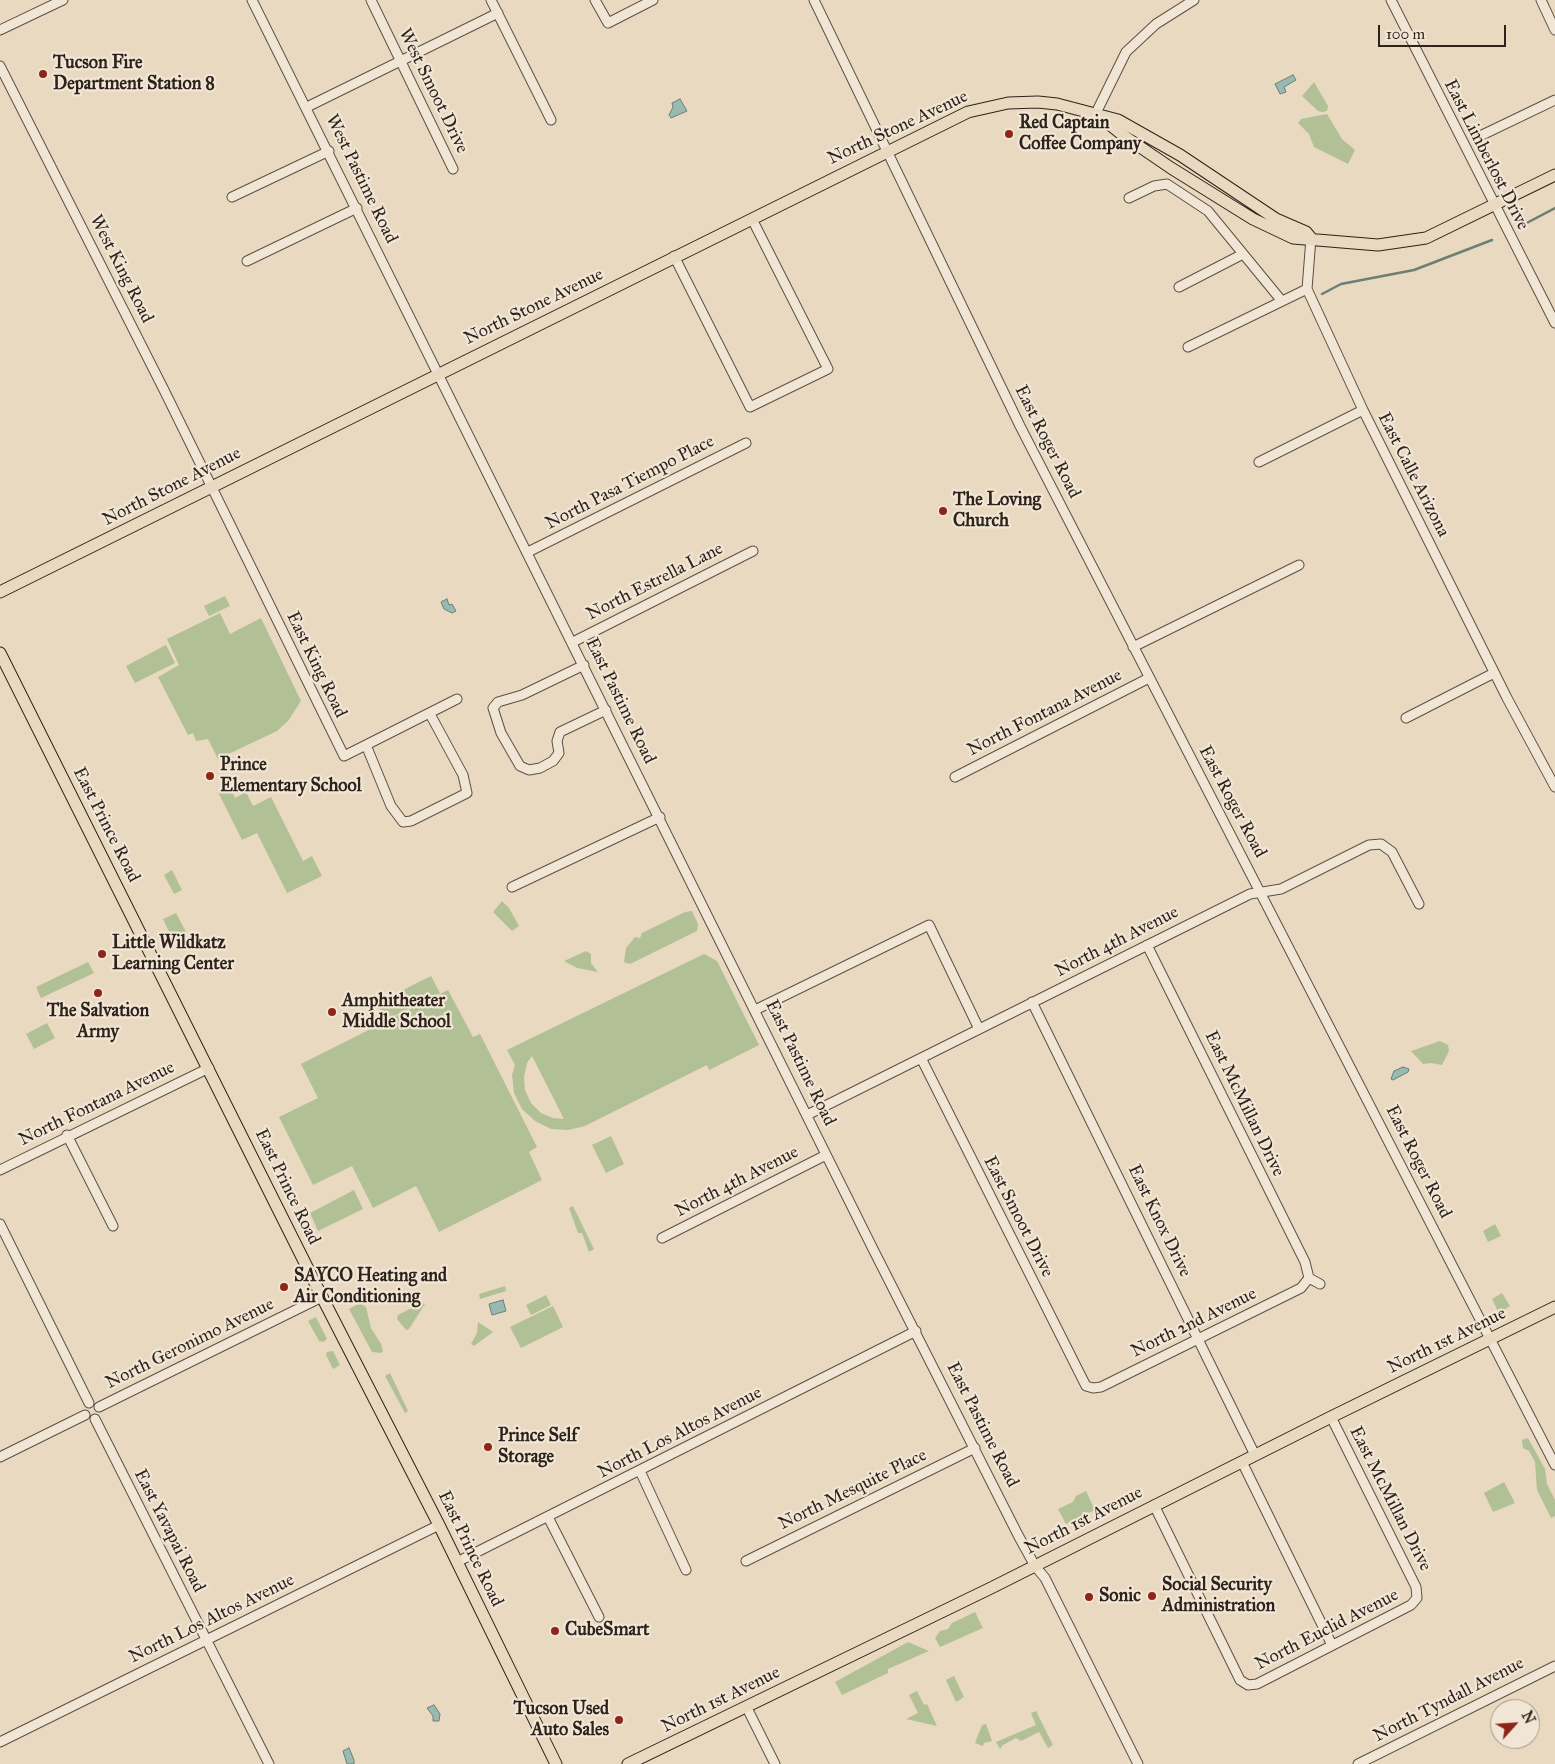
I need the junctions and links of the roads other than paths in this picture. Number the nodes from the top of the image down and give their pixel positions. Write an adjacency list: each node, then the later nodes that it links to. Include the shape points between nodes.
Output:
1 (62, 0): 13 (street)
2 (252, 0): 18 (street, West Pastime Road)
3 (371, 0): 15 (street, West Smoot Drive)
4 (491, 0): 12 (street)
5 (595, 0): 6 (street, via 608,23)
6 (653, 0)
7 (814, 0): 22 (street, East Roger Road)
8 (1194, 0): 19 (street, via 1156,24 1126,52)
9 (1391, 0): 28 (street, East Limberlost Drive)
10 (1541, 0): 11 (street)
11 (1551, 12): 14 (street)
12 (498, 13): 15 (street); 20 (street)
13 (0, 30)
14 (1555, 30)
15 (400, 61): 18 (street); 24 (street, West Smoot Drive)
16 (0, 66): 44 (street, West King Road)
17 (1555, 100): 21 (street)
18 (307, 107): 23 (street, West Pastime Road)
19 (1096, 114): 22 (main road, North Stone Avenue, via 1057,104 1008,103 968,112); 31 (main road, North Stone Avenue, via 1124,136 1253,219 1292,238)
20 (551, 120)
21 (1480, 136)
22 (888, 150): 30 (main road, North Stone Avenue); 50 (street, East Roger Road, via 1019,423)
23 (329, 151): 26 (street); 29 (street, West Pastime Road)
24 (454, 169)
25 (1555, 176): 28 (main road, North Stone Avenue)
26 (232, 197)
27 (1129, 198): 32 (street, via 1154,186 1167,184 1208,211)
28 (1494, 206): 31 (main road, North Stone Avenue, via 1426,238 1378,245 1342,244); 38 (street, East Limberlost Drive)
29 (357, 208): 34 (street); 40 (street, West Pastime Road)
30 (752, 218): 33 (main road, North Stone Avenue); 33 (street, via 828,369 750,407)
31 (1311, 238): 36 (street)
32 (1243, 254): 35 (street); 37 (street)
33 (674, 256): 40 (main road, North Stone Avenue)
34 (247, 261)
35 (1179, 287)
36 (1307, 289): 37 (street); 41 (street, East Calle Arizona)
37 (1281, 300): 39 (street)
38 (1555, 323)
39 (1188, 347)
40 (439, 373): 44 (main road, North Stone Avenue); 46 (street, East Pastime Road)
41 (1363, 410): 43 (street); 53 (street, East Calle Arizona)
42 (746, 443): 46 (street, North Pasa Tiempo Place)
43 (1259, 462)
44 (211, 488): 48 (main road, North Stone Avenue); 59 (street, East King Road, via 344,756)
45 (753, 551): 49 (street, North Estrella Lane)
46 (528, 552): 49 (street, East Pastime Road)
47 (1299, 564): 50 (street, North Fontana Avenue)
48 (0, 592)
49 (573, 642): 52 (street, East Pastime Road)
50 (1133, 647): 54 (street, East Roger Road)
51 (0, 652): 71 (main road, East Prince Road)
52 (584, 665): 56 (street, East Pastime Road); 56 (street, via 522,695 498,702 493,708 501,733 520,766 530,770 551,762 559,753 560,732)
53 (1494, 673): 58 (street); 61 (street, East Calle Arizona)
54 (1148, 678): 60 (street, North Fontana Avenue); 64 (street, East Roger Road)
55 (457, 699): 57 (street)
56 (606, 710): 62 (street, East Pastime Road)
57 (430, 714): 59 (street); 59 (street, via 463,775 468,793 403,822 391,806)
58 (1406, 718)
59 (366, 746)
60 (956, 777)
61 (1555, 787)
62 (660, 816): 63 (street); 68 (street, East Pastime Road)
63 (512, 887)
64 (1261, 893): 65 (street, North 4th Avenue, via 1282,889 1376,844 1392,852); 66 (street, North 4th Avenue, via 1250,894); 84 (street, East Roger Road)
65 (1419, 904)
66 (1147, 945): 67 (street, North 4th Avenue); 79 (street, East McMillan Drive, via 1305,1262)
67 (1032, 1002): 69 (street, North 4th Avenue); 85 (street, East Knox Drive)
68 (755, 1010): 69 (street, via 929,925); 72 (street, East Pastime Road)
69 (979, 1029): 70 (street, North 4th Avenue)
70 (921, 1058): 72 (street, North 4th Avenue); 86 (street, East Smoot Drive, via 1079,1376)
71 (208, 1068): 73 (street, North Fontana Avenue); 81 (main road, East Prince Road)
72 (807, 1115): 74 (street, East Pastime Road)
73 (68, 1135): 75 (street, North Fontana Avenue); 77 (street)
74 (826, 1155): 78 (street, North 4th Avenue); 83 (street, East Pastime Road)
75 (0, 1170)
76 (0, 1224): 87 (street)
77 (113, 1226)
78 (662, 1238)
79 (1309, 1278): 80 (street); 85 (street, North 2nd Avenue, via 1294,1292)
80 (1320, 1284)
81 (322, 1297): 88 (street, North Geronimo Avenue); 100 (main road, East Prince Road)
82 (1555, 1308): 84 (main road, North 1st Avenue)
83 (916, 1331): 92 (street, East Pastime Road); 97 (street, North Los Altos Avenue)
84 (1491, 1339): 90 (main road, North 1st Avenue); 96 (street, East Roger Road)
85 (1199, 1340): 86 (street, North 2nd Avenue); 93 (street, East Knox Drive)
86 (1090, 1390)
87 (89, 1403): 88 (street); 89 (street, via 84,1410)
88 (99, 1407): 91 (street)
89 (85, 1416): 91 (street); 94 (street)
90 (1331, 1417): 93 (main road, North 1st Avenue); 105 (street, East McMillan Drive, via 1416,1587)
91 (95, 1419): 107 (street, East Yavapai Road)
92 (975, 1448): 101 (street, North Mesquite Place); 103 (street, East Pastime Road)
93 (1255, 1455): 95 (main road, North 1st Avenue)
94 (0, 1457)
95 (1242, 1462): 98 (main road, North 1st Avenue); 108 (street)
96 (1555, 1465)
97 (640, 1471): 99 (street, North Los Altos Avenue); 104 (street)
98 (1154, 1505): 103 (main road, North 1st Avenue); 108 (street, North Euclid Avenue, via 1240,1680 1248,1685 1258,1684)
99 (548, 1517): 102 (street, North Los Altos Avenue); 106 (street)
100 (439, 1525): 102 (main road, East Prince Road); 107 (street, North Los Altos Avenue)
101 (746, 1561)
102 (457, 1562): 113 (main road, East Prince Road)
103 (1035, 1566): 110 (main road, North 1st Avenue); 116 (street, East Pastime Road, via 1045,1578)
104 (686, 1570)
105 (1417, 1598): 108 (street, North Euclid Avenue, via 1411,1605)
106 (599, 1617)
107 (206, 1639): 111 (street, North Los Altos Avenue); 112 (street, East Yavapai Road)
108 (1332, 1645)
109 (1555, 1666): 117 (street, North Tyndall Avenue)
110 (747, 1708): 114 (main road, North 1st Avenue); 115 (street)
111 (0, 1742)
112 (269, 1764)
113 (556, 1764)
114 (628, 1764)
115 (775, 1764)
116 (1138, 1764)
117 (1358, 1764)

